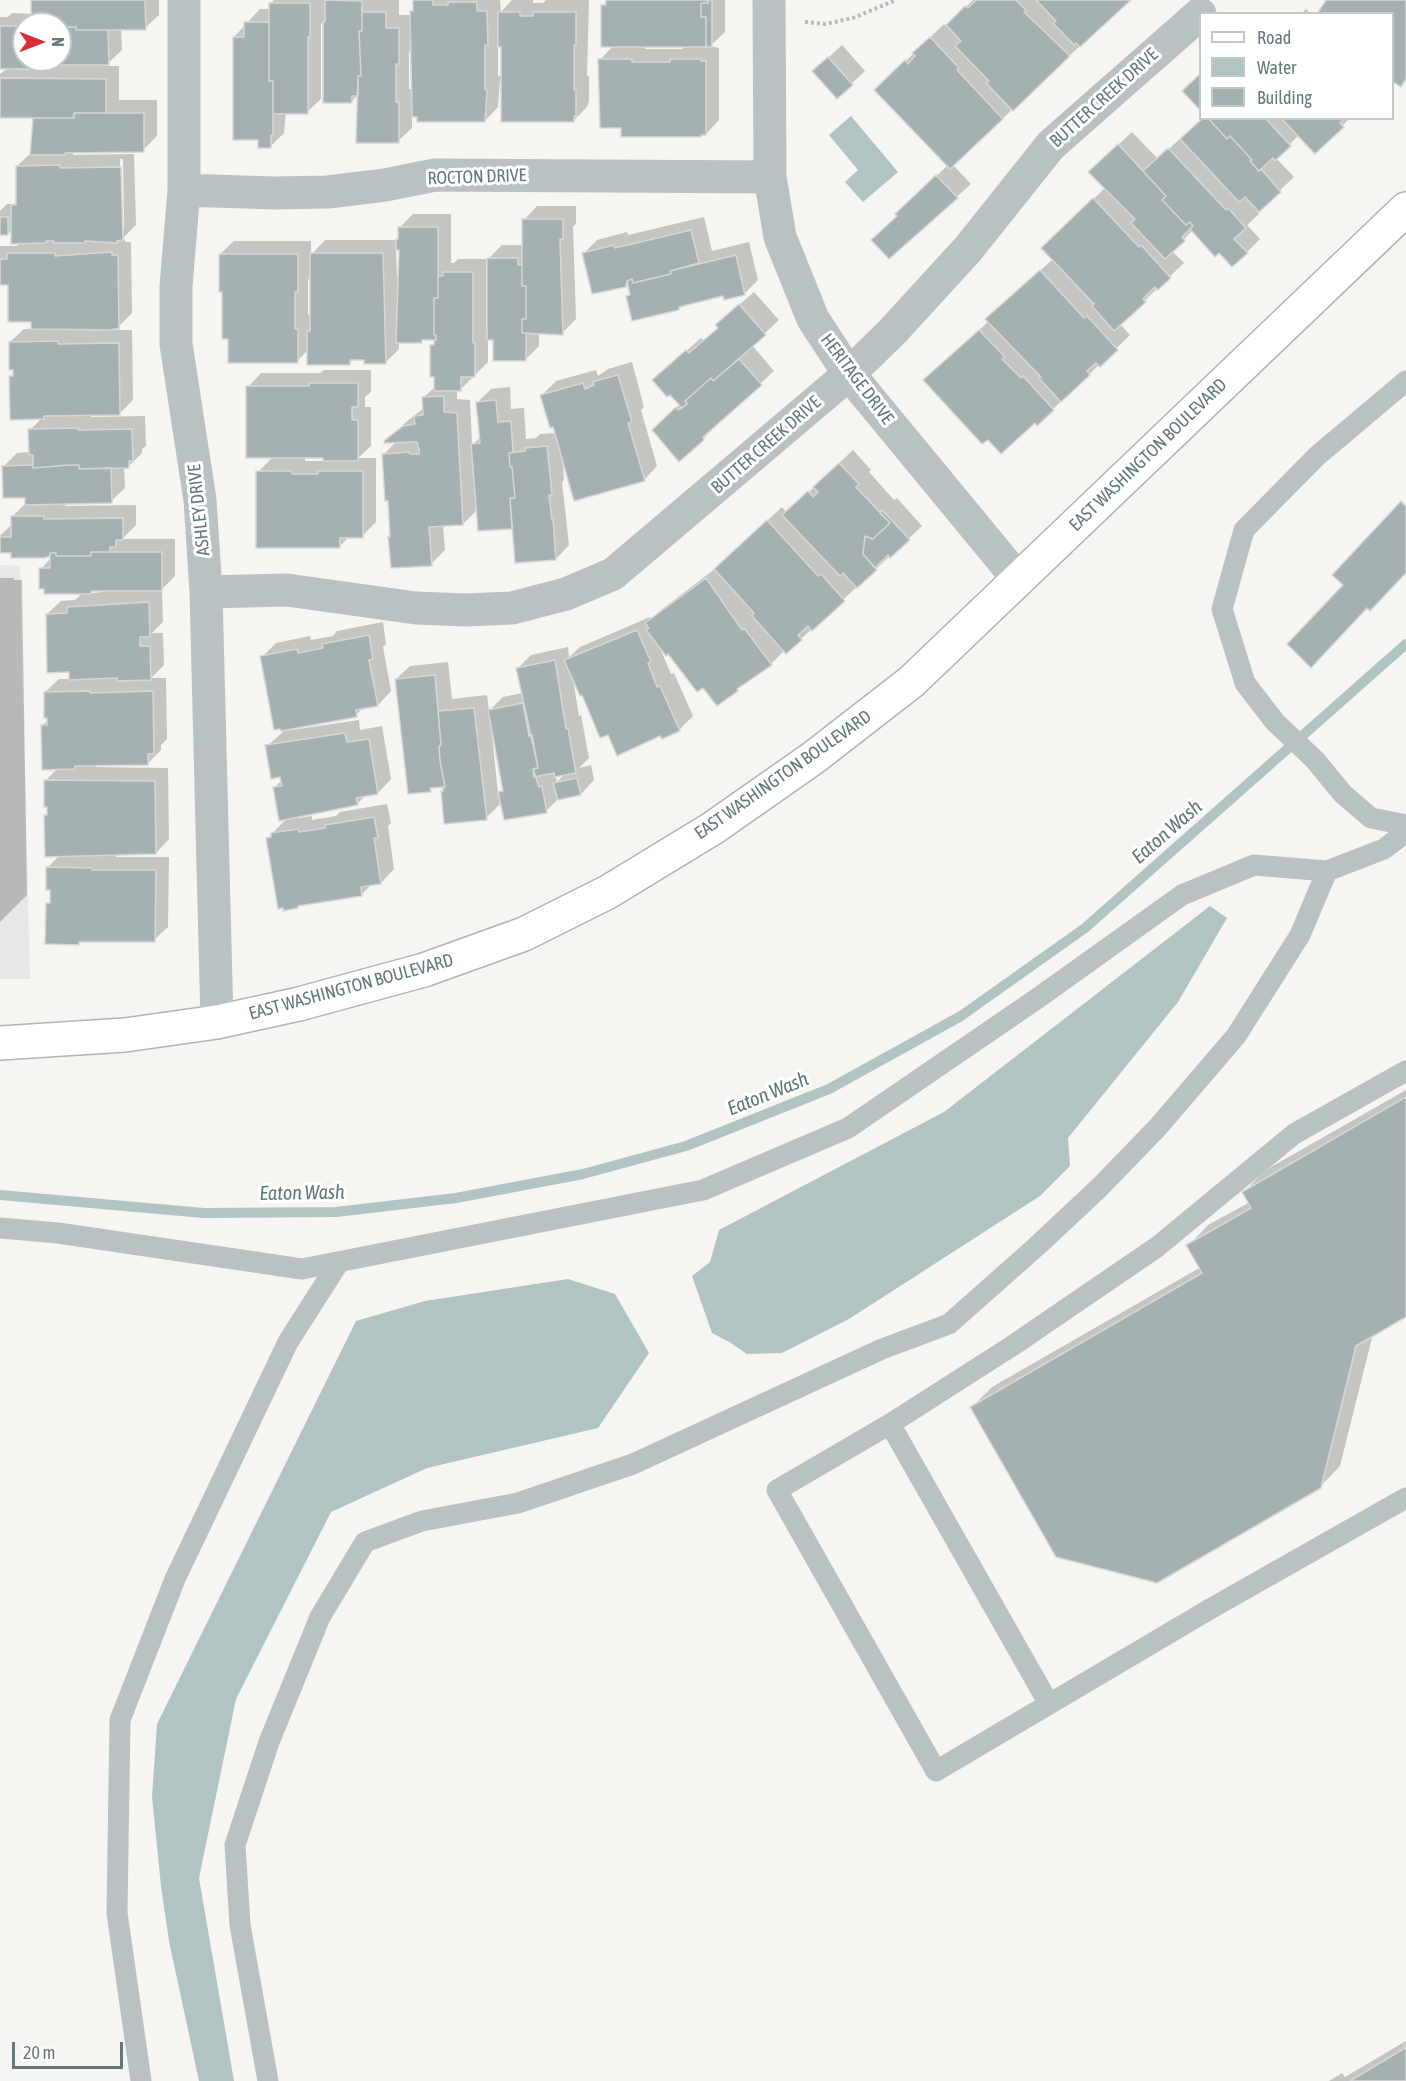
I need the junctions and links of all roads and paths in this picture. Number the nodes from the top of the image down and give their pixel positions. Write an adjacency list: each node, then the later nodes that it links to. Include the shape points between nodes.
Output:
1 (184, 0): 8 (street, ASHLEY DRIVE)
2 (896, 0): 4 (path, via 825,24)
3 (1220, 0): 5 (street, BUTTER CREEK DRIVE)
4 (769, 10): 7 (street, HERITAGE DRIVE)
5 (1204, 12)
6 (1199, 16): 10 (street, BUTTER CREEK DRIVE, via 1051,145 968,249)
7 (770, 177): 8 (street, ROCTON DRIVE, via 435,175 328,192); 10 (street, HERITAGE DRIVE, via 780,237 813,319)
8 (184, 190): 13 (street, ASHLEY DRIVE, via 177,344 200,500)
9 (1406, 209): 12 (main road, EAST WASHINGTON BOULEVARD)
10 (849, 374): 12 (street, HERITAGE DRIVE); 13 (street, BUTTER CREEK DRIVE, via 613,574 566,594 512,608 466,610 416,608 287,590)
11 (1406, 381): 14 (lane, via 1317,456 1244,530 1222,609 1245,684 1275,722 1315,760 1342,794 1371,818)
12 (1018, 579): 17 (main road, EAST WASHINGTON BOULEVARD, via 911,682 813,758 713,828 608,892 524,934 424,970)
13 (206, 592): 17 (street, ASHLEY DRIVE)
14 (1406, 825)
15 (1406, 832): 16 (lane, via 1384,849)
16 (1327, 871): 21 (lane, via 1254,864 1182,895 848,1128 703,1191); 26 (lane, via 1300,935 1236,1036 1099,1188 949,1324 882,1349 633,1464 518,1503 422,1521 365,1542 320,1617 270,1742 235,1845 240,1925)
17 (217, 1022): 18 (main road, EAST WASHINGTON BOULEVARD, via 125,1035)
18 (0, 1042)
19 (1406, 1071): 22 (lane, via 1294,1134 1157,1247)
20 (0, 1228): 21 (lane, via 302,1269)
21 (339, 1262): 25 (lane, via 288,1342 175,1578 120,1720 117,1913)
22 (890, 1424): 24 (lane); 24 (lane, via 777,1490 936,1771)
23 (1406, 1498): 24 (lane)
24 (1049, 1704)
25 (141, 2081)
26 (268, 2081)

